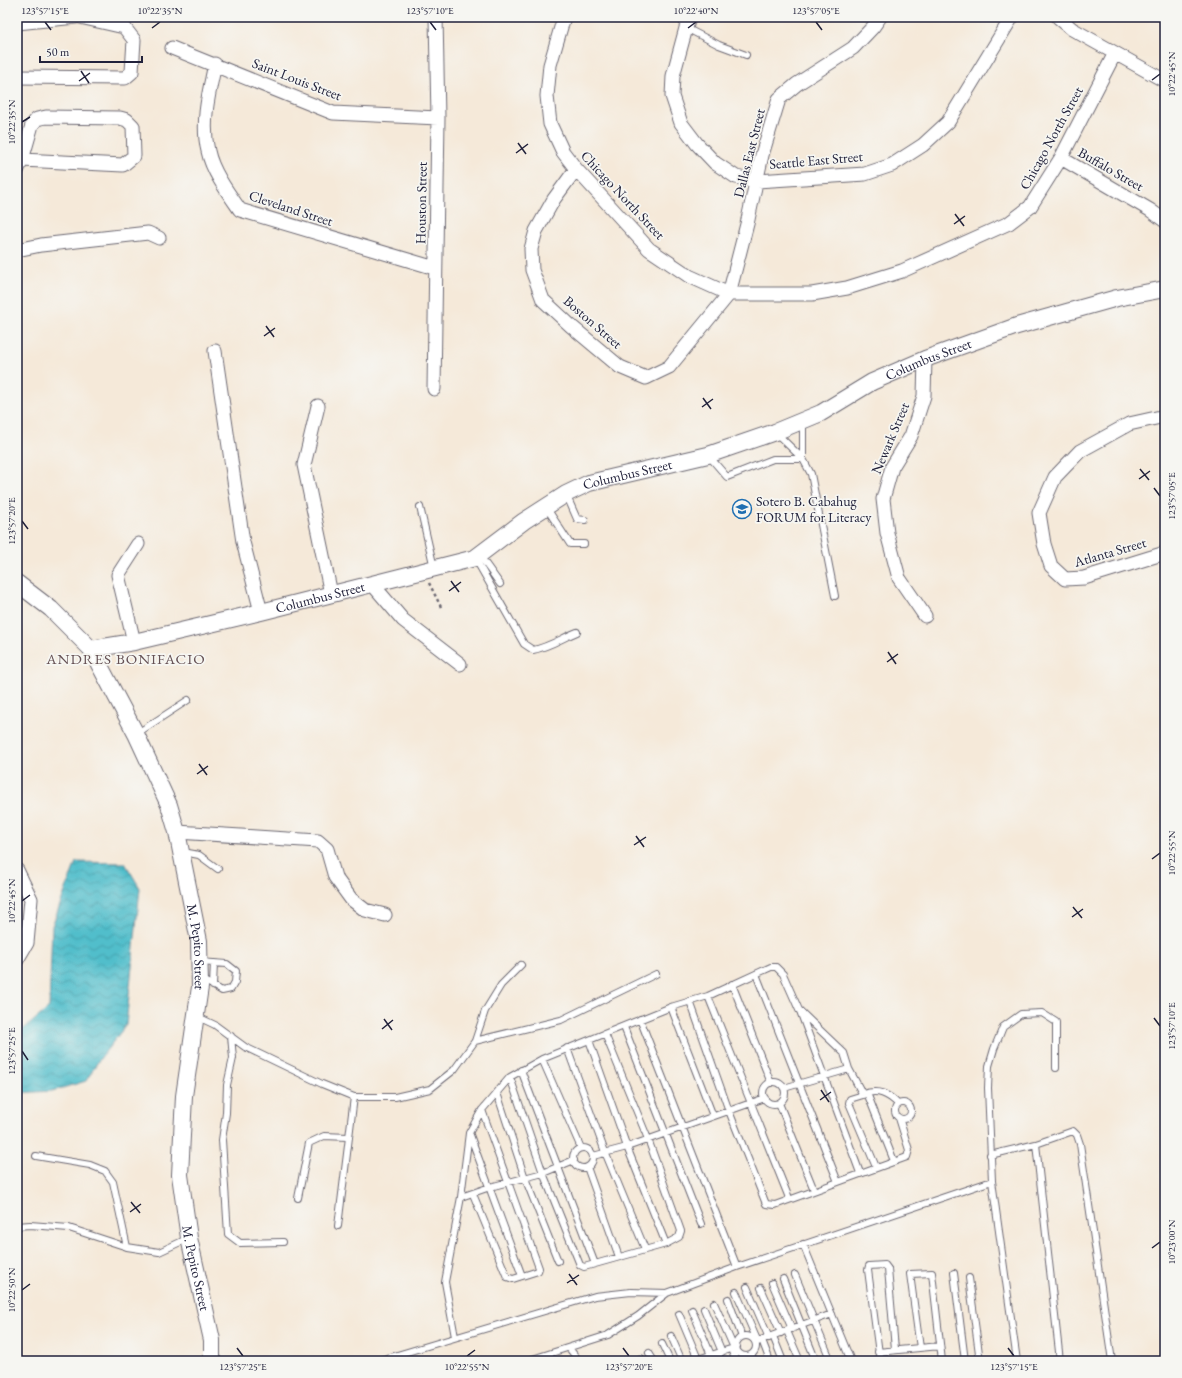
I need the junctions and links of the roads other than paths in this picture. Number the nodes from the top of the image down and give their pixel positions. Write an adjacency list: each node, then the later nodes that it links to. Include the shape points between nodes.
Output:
1 (76, 17): 8 (street)
2 (80, 17): 14 (street, via 128,30 134,40 132,72 129,76)
3 (436, 17): 16 (street, Houston Street)
4 (564, 17): 19 (street, Chicago North Street, via 550,65 547,96 550,124 562,152)
5 (880, 17): 20 (street, Dallas East Street, via 853,48 797,84 779,99)
6 (1012, 17): 20 (street, Seattle East Street, via 948,122 923,145 892,165 865,174)
7 (1058, 17): 11 (street, via 1072,29)
8 (17, 23)
9 (687, 23): 12 (lane, via 719,45); 20 (street, Seattle East Street, via 673,76 672,96 681,123 715,163 736,176)
10 (172, 48): 13 (street, Saint Louis Street)
11 (1115, 53): 15 (street); 17 (street, Chicago North Street)
12 (746, 55)
13 (215, 64): 16 (street, Saint Louis Street, via 333,113); 24 (street, Cleveland Street, via 205,112 208,151 223,186 240,210)
14 (17, 77)
15 (1165, 81)
16 (438, 118): 24 (street, Houston Street)
17 (1061, 158): 21 (street, Buffalo Street); 26 (street, Chicago North Street, via 1030,207 1009,223 902,271 847,288 812,294)
18 (20, 165): 18 (street, via 32,125 37,119 120,118 133,126 134,156 123,165)
19 (576, 169): 26 (street, Chicago North Street, via 649,249 689,276); 26 (street, Boston Street, via 554,199 536,231 531,249 532,270 543,300 620,367 646,378 669,368)
20 (757, 181): 26 (street, Dallas East Street)
21 (1165, 221)
22 (159, 238): 23 (street, via 148,233)
23 (17, 250)
24 (435, 268): 29 (street, Houston Street)
25 (1165, 289): 28 (street, Columbus Street, via 1117,298 1032,322)
26 (729, 294)
27 (215, 351): 50 (street, via 243,542)
28 (925, 359): 32 (street, Columbus Street, via 872,382 821,413); 51 (street, Newark Street, via 924,396 911,436 892,467 884,499 887,533 899,578)
29 (434, 390)
30 (318, 406): 48 (street, via 304,465)
31 (1165, 416): 42 (street, Atlanta Street, via 1129,424 1080,451 1055,477 1039,513 1051,566 1065,579 1084,578)
32 (803, 420): 33 (street, Columbus Street); 35 (lane)
33 (775, 432): 34 (street, Columbus Street); 35 (lane)
34 (708, 455): 35 (lane, via 727,477 773,458); 36 (street, Columbus Street, via 589,483)
35 (803, 458): 49 (lane, via 811,474)
36 (566, 494): 38 (street, Columbus Street); 39 (lane, via 577,519)
37 (420, 507): 44 (lane)
38 (546, 507): 41 (lane, via 570,544); 43 (street, Columbus Street)
39 (585, 520)
40 (138, 544): 53 (street, via 118,575)
41 (584, 544)
42 (1165, 553)
43 (478, 556): 44 (street, Columbus Street); 46 (lane); 52 (lane, via 524,644 533,650 547,647)
44 (429, 571): 47 (street, Columbus Street)
45 (17, 583): 54 (street, M. Pepito Street, via 51,609)
46 (500, 584)
47 (373, 585): 48 (street, Columbus Street); 55 (street, via 402,620)
48 (331, 594): 50 (street, Columbus Street)
49 (835, 596)
50 (261, 612): 53 (street, Columbus Street)
51 (925, 616)
52 (577, 632)
53 (134, 642): 54 (street, Columbus Street)
54 (91, 649): 57 (street, M. Pepito Street)
55 (460, 664)
56 (188, 700): 57 (lane)
57 (136, 734): 58 (street, M. Pepito Street, via 169,805)
58 (177, 832): 59 (street, M. Pepito Street); 62 (street, via 318,841 327,849 335,877 351,899 365,910)
59 (181, 852): 60 (lane, via 199,855); 64 (street, M. Pepito Street, via 199,941)
60 (218, 869)
61 (17, 870): 63 (street, via 31,899 27,943)
62 (385, 915)
63 (17, 960)
64 (207, 962): 68 (street, M. Pepito Street); 68 (lane, via 227,964 236,971 236,976 234,986 222,991)
65 (521, 965): 80 (lane, via 501,985 485,1011)
66 (656, 974): 80 (lane, via 562,1020)
67 (756, 974): 69 (lane); 73 (lane, via 776,967 783,974); 89 (lane)
68 (206, 982): 74 (street, M. Pepito Street)
69 (732, 984): 70 (lane); 88 (lane)
70 (708, 996): 71 (lane); 95 (lane)
71 (690, 1001): 72 (lane); 99 (lane)
72 (672, 1007): 75 (lane); 100 (lane)
73 (799, 1010): 84 (lane, via 840,1048); 87 (lane)
74 (196, 1016): 78 (lane); 134 (street, M. Pepito Street, via 184,1096 180,1175)
75 (640, 1019): 76 (lane); 102 (lane)
76 (624, 1027): 77 (lane); 104 (lane)
77 (605, 1034): 79 (lane); 106 (lane)
78 (231, 1036): 93 (lane, via 245,1047 273,1061); 135 (lane, via 233,1058 227,1085 222,1140 228,1234 240,1243)
79 (589, 1040): 81 (lane); 108 (lane)
80 (475, 1041): 93 (lane, via 454,1070 430,1089 395,1097)
81 (566, 1048): 82 (lane); 110 (lane)
82 (542, 1059): 85 (lane); 109 (lane)
83 (1056, 1068): 111 (lane, via 1056,1022 1042,1013 1022,1014 1003,1027 989,1066)
84 (849, 1069): 87 (lane); 92 (lane)
85 (522, 1070): 86 (lane); 116 (lane)
86 (510, 1077): 91 (lane); 119 (lane)
87 (823, 1078): 89 (lane); 120 (lane)
88 (771, 1083): 90 (lane, via 778,1083); 94 (lane, via 766,1087)
89 (799, 1085): 90 (lane); 124 (lane)
90 (784, 1088): 96 (lane, via 784,1098)
91 (496, 1093): 98 (lane); 121 (lane)
92 (865, 1094): 97 (lane, via 872,1091 882,1093); 115 (lane); 118 (lane, via 850,1099 849,1103)
93 (354, 1097): 105 (lane)
94 (765, 1098): 95 (lane); 96 (lane, via 769,1103)
95 (750, 1103): 99 (lane); 130 (lane)
96 (779, 1103): 126 (lane)
97 (898, 1104): 101 (lane, via 895,1111); 101 (lane, via 908,1104 911,1111 907,1118)
98 (482, 1110): 103 (lane); 123 (lane)
99 (729, 1111): 100 (lane); 130 (lane, via 766,1204 775,1205)
100 (713, 1116): 102 (lane)
101 (899, 1118): 115 (lane, via 909,1150 907,1157)
102 (683, 1126): 104 (lane); 143 (lane)
103 (469, 1133): 125 (lane); 128 (lane)
104 (664, 1134): 106 (lane); 131 (lane)
105 (348, 1138): 129 (lane, via 324,1136 309,1143); 133 (lane)
106 (648, 1139): 108 (lane); 136 (lane, via 681,1231 679,1237)
107 (1036, 1144): 111 (lane); 200 (lane); 201 (lane, via 1072,1132 1078,1135)
108 (628, 1147): 110 (lane); 136 (lane)
109 (581, 1148): 113 (lane, via 588,1149); 114 (lane, via 574,1153)
110 (606, 1152): 113 (lane); 139 (lane)
111 (990, 1155): 122 (lane)
112 (36, 1156): 138 (lane, via 90,1165 105,1171 113,1182)
113 (593, 1156): 117 (lane, via 592,1163)
114 (574, 1160): 116 (lane); 117 (lane, via 577,1166)
115 (894, 1161): 118 (lane)
116 (559, 1167): 119 (lane); 142 (lane)
117 (587, 1167): 140 (lane)
118 (876, 1168): 120 (lane)
119 (543, 1173): 121 (lane); 142 (lane, via 580,1266)
120 (860, 1174): 124 (lane)
121 (525, 1178): 123 (lane); 141 (lane)
122 (992, 1181): 137 (lane); 199 (lane)
123 (507, 1182): 125 (lane); 146 (lane, via 540,1269)
124 (838, 1182): 126 (lane)
125 (490, 1187): 127 (lane); 146 (lane)
126 (814, 1190): 130 (lane)
127 (473, 1194): 128 (lane); 146 (lane, via 507,1277 513,1279)
128 (461, 1197): 164 (lane, via 445,1282)
129 (298, 1198)
130 (789, 1198)
131 (701, 1224)
132 (17, 1226): 138 (lane, via 69,1228)
133 (338, 1226)
134 (189, 1238): 138 (lane, via 159,1252); 179 (street, M. Pepito Street, via 212,1340)
135 (283, 1242)
136 (666, 1244): 139 (lane)
137 (803, 1244): 143 (lane); 159 (lane)
138 (127, 1247)
139 (645, 1249): 140 (lane)
140 (619, 1257): 142 (lane)
141 (558, 1261)
142 (595, 1264)
143 (737, 1267): 153 (lane)
144 (954, 1273): 197 (lane)
145 (795, 1275): 160 (lane)
146 (522, 1276)
147 (968, 1278): 198 (lane)
148 (784, 1279): 161 (lane)
149 (772, 1283): 162 (lane)
150 (747, 1287): 166 (lane)
151 (761, 1288): 162 (lane)
152 (736, 1292): 167 (lane)
153 (667, 1294): 164 (lane, via 631,1292 596,1296); 170 (lane, via 608,1334)
154 (728, 1299): 165 (lane)
155 (714, 1303): 171 (lane)
156 (704, 1309): 174 (lane)
157 (692, 1310): 177 (lane)
158 (679, 1314): 177 (lane)
159 (832, 1314): 160 (lane); 194 (lane)
160 (815, 1320): 161 (lane); 193 (lane)
161 (801, 1326): 162 (lane); 192 (lane)
162 (787, 1331): 166 (lane); 191 (lane)
163 (671, 1336): 185 (lane)
164 (455, 1337): 180 (lane)
165 (742, 1337): 167 (lane, via 749,1336); 171 (lane)
166 (771, 1337): 167 (lane); 190 (lane)
167 (758, 1341): 178 (lane); 189 (lane)
168 (662, 1344): 184 (lane)
169 (940, 1346): 172 (lane); 172 (lane, via 934,1277 932,1273 914,1273 910,1274 910,1278); 196 (lane)
170 (569, 1348): 181 (lane); 182 (lane)
171 (734, 1348): 174 (lane); 178 (lane); 188 (lane)
172 (920, 1348): 173 (lane)
173 (895, 1349): 175 (lane); 175 (lane, via 888,1269 885,1265 872,1265 868,1270)
174 (720, 1352): 177 (lane); 187 (lane)
175 (878, 1352): 195 (lane)
176 (649, 1353): 183 (lane)
177 (705, 1358): 186 (lane)
178 (750, 1358)
179 (212, 1361)
180 (377, 1361)
181 (526, 1361)
182 (579, 1361)
183 (654, 1361)
184 (670, 1361)
185 (682, 1361)
186 (691, 1361)
187 (721, 1361)
188 (736, 1361)
189 (770, 1361)
190 (783, 1361)
191 (800, 1361)
192 (816, 1361)
193 (831, 1361)
194 (851, 1361)
195 (880, 1361)
196 (942, 1361)
197 (965, 1361)
198 (980, 1361)
199 (1016, 1361)
200 (1060, 1361)
201 (1112, 1361)

